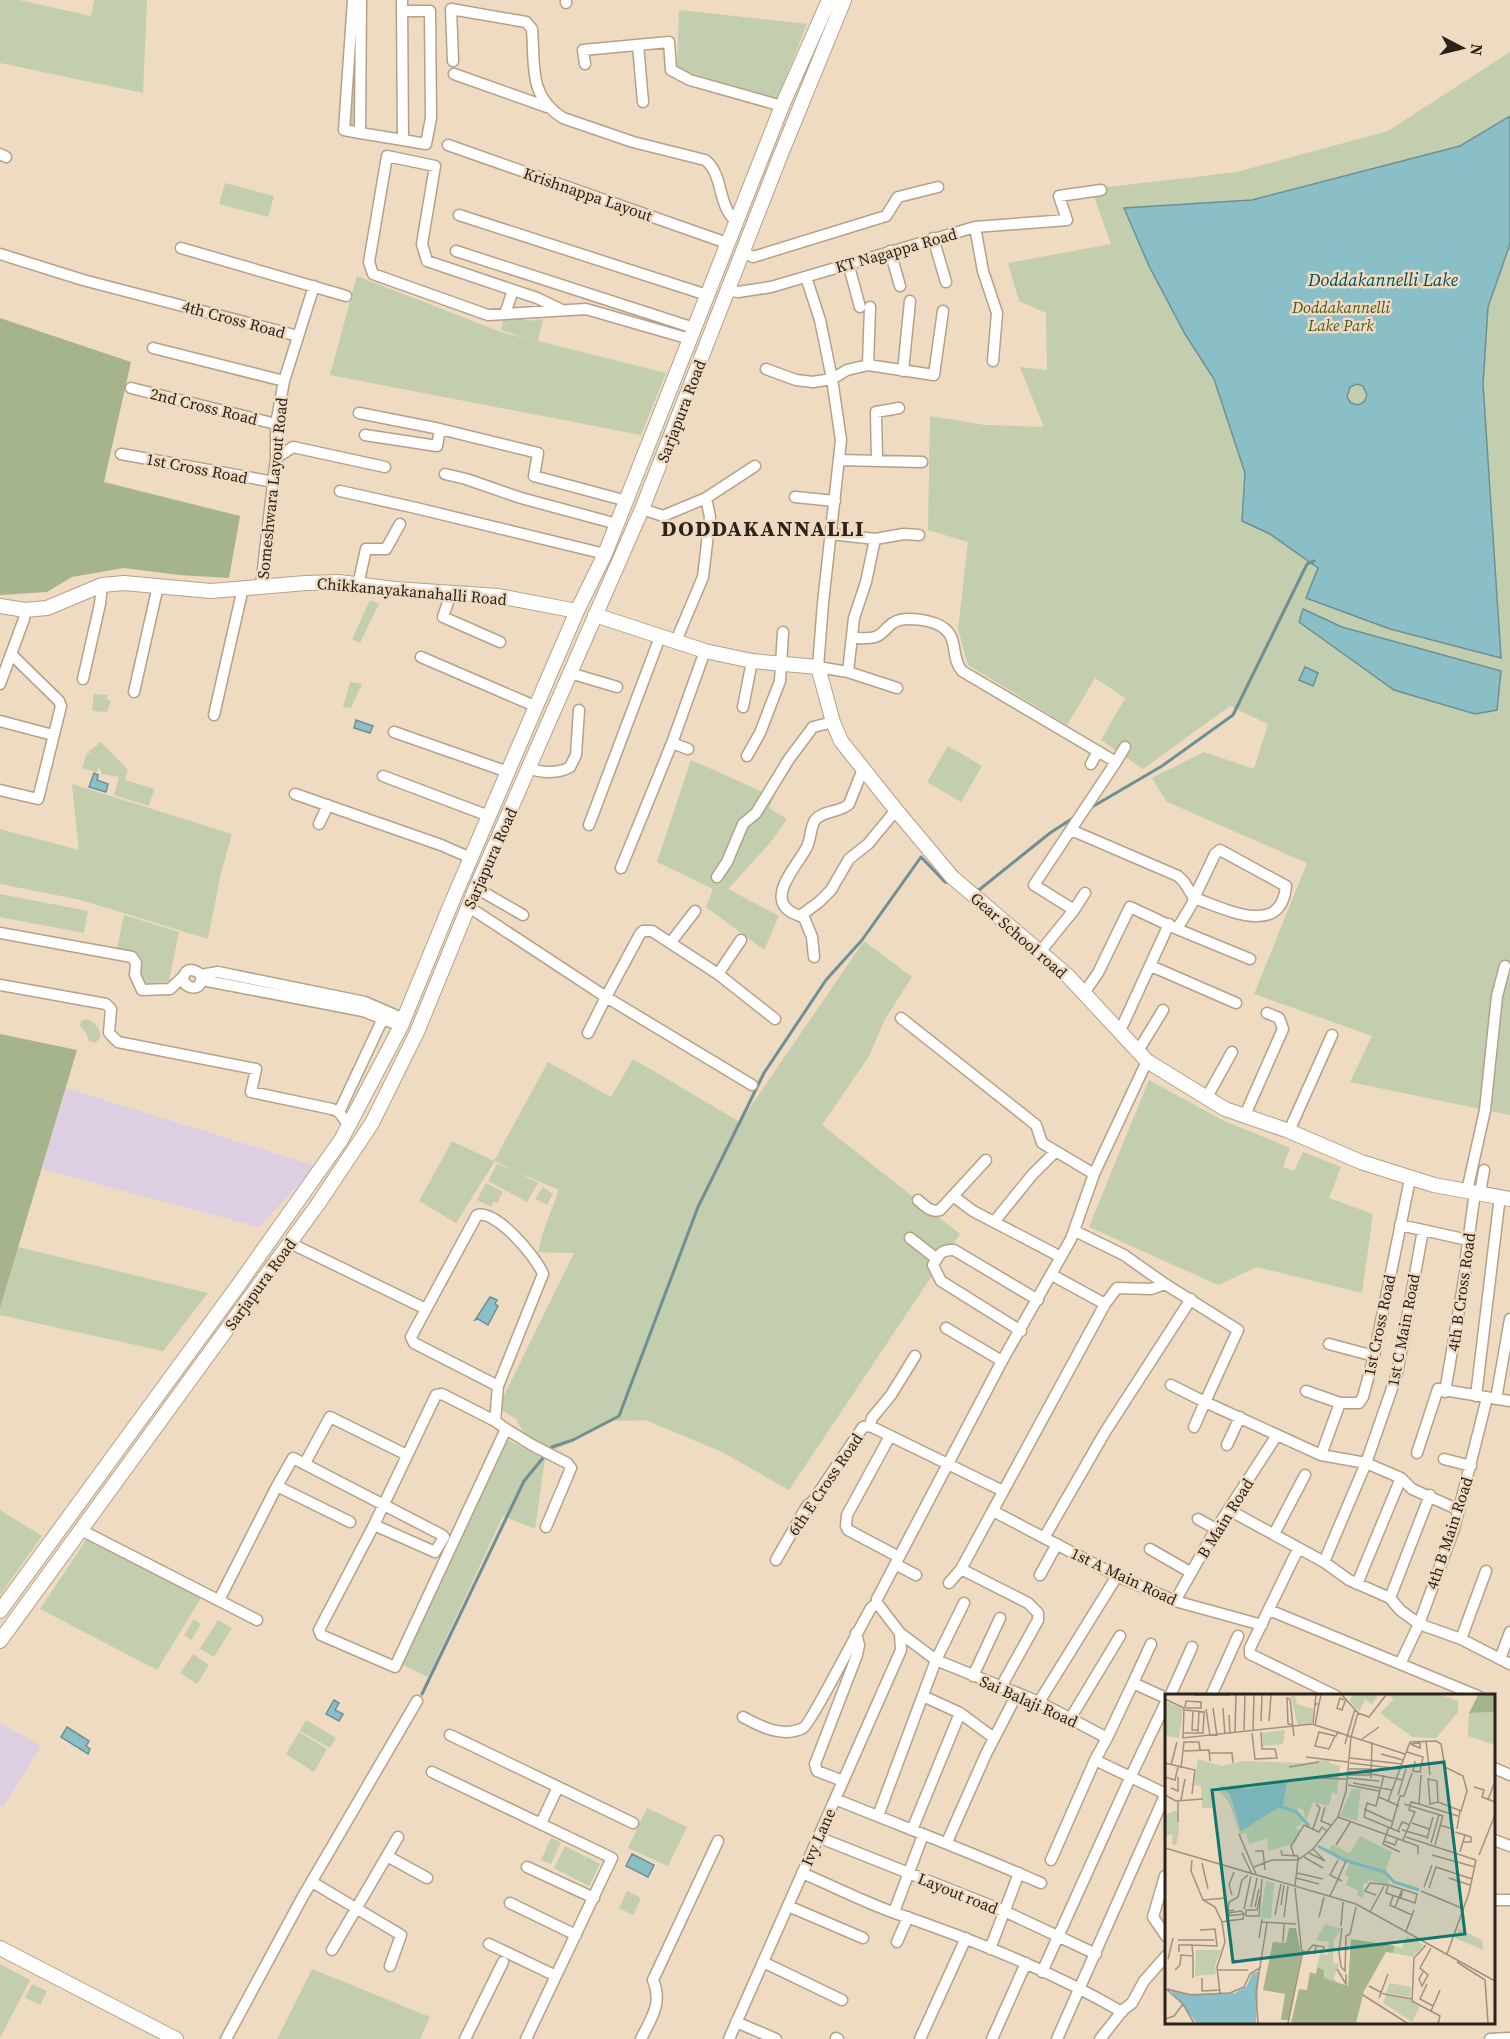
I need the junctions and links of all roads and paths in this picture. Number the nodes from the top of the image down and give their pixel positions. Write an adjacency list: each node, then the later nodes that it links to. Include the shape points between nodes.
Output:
1 (353, 0): 12 (street, via 344,130)
2 (361, 0): 12 (street)
3 (835, 4): 10 (main road, Sarjapura Road); 25 (main road, Sarjapura Road)
4 (403, 5): 13 (street); 13 (street, via 430,11 431,118 426,144)
5 (638, 45): 7 (street, via 584,50); 9 (street); 10 (street, via 669,42 671,70 690,80)
6 (453, 61): 11 (street, via 451,9 526,22 532,29 536,86)
7 (585, 64)
8 (454, 74): 11 (street)
9 (643, 102)
10 (782, 106): 18 (main road, Sarjapura Road)
11 (550, 108): 18 (street, via 563,118 623,139 709,163 727,211)
12 (360, 133): 13 (street)
13 (403, 141)
14 (448, 145): 21 (street, Krishnappa Layout)
15 (938, 188): 25 (street, via 898,197 886,216 753,257)
16 (1101, 190): 19 (street, KT Nagappa Road, via 1059,196 1067,220)
17 (459, 215): 34 (street)
18 (736, 220): 21 (main road, Sarjapura Road)
19 (975, 226): 20 (street, KT Nagappa Road); 43 (street, via 983,271 997,313)
20 (933, 238): 24 (street, KT Nagappa Road); 29 (street)
21 (728, 243): 34 (main road, Sarjapura Road)
22 (182, 248): 30 (street)
23 (456, 251): 40 (street)
24 (890, 251): 27 (street, KT Nagappa Road); 31 (street)
25 (743, 252): 33 (main road, Sarjapura Road)
26 (0, 254): 41 (street, 4th Cross Road, via 83,280)
27 (848, 264): 28 (street, KT Nagappa Road); 44 (street, via 865,307)
28 (806, 277): 33 (street, KT Nagappa Road, via 771,287); 47 (street)
29 (946, 282)
30 (314, 286): 35 (street); 41 (street, Someshwara Layout Road)
31 (900, 286)
32 (513, 290): 37 (street); 39 (street); 39 (street, via 427,261 422,244 435,166 387,156 369,262 373,274 488,315)
33 (728, 290): 69 (main road, Sarjapura Road)
34 (706, 295): 40 (main road, Sarjapura Road)
35 (346, 296)
36 (910, 301): 46 (street)
37 (560, 309): 39 (street); 40 (street, via 590,309)
38 (943, 311): 46 (street, via 934,375)
39 (505, 314)
40 (692, 333): 67 (main road, Sarjapura Road)
41 (298, 336): 48 (street, Someshwara Layout Road)
42 (153, 348): 48 (street)
43 (993, 362)
44 (868, 365): 46 (street); 47 (street)
45 (766, 369): 47 (street, via 796,380)
46 (903, 371)
47 (832, 379): 57 (street)
48 (284, 381): 52 (street, Someshwara Layout Road)
49 (131, 388): 52 (street, 2nd Cross Road)
50 (899, 408): 58 (street, via 876,412)
51 (359, 413): 53 (street)
52 (276, 424): 56 (street, Someshwara Layout Road)
53 (440, 429): 54 (street, via 437,446); 67 (street, via 538,453 534,476)
54 (364, 435)
55 (121, 454): 63 (street, 1st Cross Road)
56 (276, 458): 61 (street, via 293,447); 63 (street, Someshwara Layout Road)
57 (839, 460): 58 (street); 68 (street)
58 (877, 461): 59 (street)
59 (922, 462)
60 (755, 466): 66 (street)
61 (385, 467)
62 (445, 474): 71 (street)
63 (274, 482): 79 (street, Someshwara Layout Road)
64 (340, 491): 75 (street)
65 (795, 496): 68 (street)
66 (706, 498): 69 (street, via 663,516); 89 (street, via 710,517 703,577)
67 (627, 501): 71 (main road, Sarjapura Road)
68 (835, 501): 72 (street)
69 (642, 509): 85 (main road, Sarjapura Road)
70 (400, 524): 77 (street, via 386,549 366,549)
71 (617, 524): 75 (main road, Sarjapura Road)
72 (831, 534): 74 (street); 96 (street)
73 (919, 535): 74 (street)
74 (875, 539): 88 (street)
75 (605, 554): 84 (main road, Sarjapura Road)
76 (102, 585): 78 (main road, Chikkanayakanahalli Road); 83 (main road, Chikkanayakanahalli Road, via 47,608); 99 (street)
77 (358, 585): 79 (main road, Chikkanayakanahalli Road, via 339,582); 81 (main road, Chikkanayakanahalli Road)
78 (158, 586): 80 (main road, Chikkanayakanahalli Road, via 211,591); 103 (street)
79 (261, 586): 80 (main road, Chikkanayakanahalli Road)
80 (243, 588): 107 (street)
81 (451, 593): 84 (main road, Chikkanayakanahalli Road, via 498,596); 90 (street, via 443,617)
82 (0, 606): 83 (main road, Chikkanayakanahalli Road)
83 (25, 610): 92 (street)
84 (577, 610): 104 (main road, Sarjapura Road)
85 (595, 615): 87 (main road); 98 (main road, Sarjapura Road)
86 (783, 633): 95 (street)
87 (660, 637): 89 (main road); 129 (street)
88 (852, 638): 97 (street); 115 (street, via 881,635 894,621 902,619 944,627 951,635 954,657 962,670)
89 (676, 641): 91 (main road)
90 (500, 642)
91 (705, 651): 94 (main road); 112 (street)
92 (11, 654): 100 (street); 111 (street, via 61,703)
93 (421, 657): 104 (street)
94 (752, 661): 95 (main road); 105 (street)
95 (781, 664): 96 (main road); 116 (street, via 772,705)
96 (818, 667): 97 (street); 109 (main road, Gear School road)
97 (848, 672): 102 (street)
98 (570, 673): 101 (street); 119 (main road, Sarjapura Road)
99 (83, 679)
100 (0, 684)
101 (617, 687)
102 (897, 688)
103 (134, 692)
104 (537, 707): 121 (main road, Sarjapura Road)
105 (743, 707)
106 (579, 711): 119 (street, via 576,755 570,767 537,772)
107 (214, 715)
108 (0, 721): 111 (street)
109 (833, 722): 120 (main road, Gear School road, via 841,741); 133 (street, via 813,727 789,759 756,813 743,824)
110 (394, 732): 121 (street)
111 (53, 735): 123 (street, via 38,799)
112 (672, 743): 114 (street); 132 (street)
113 (1125, 747): 117 (street)
114 (688, 749)
115 (1098, 751): 117 (street); 118 (street)
116 (747, 756)
117 (1116, 762): 130 (street)
118 (1091, 764)
119 (528, 768): 134 (main road, Sarjapura Road)
120 (863, 769): 126 (main road, Gear School road); 141 (street, via 849,804 814,822 809,845 781,891 782,903)
121 (508, 772): 127 (main road, Sarjapura Road)
122 (383, 776): 127 (street)
123 (0, 790)
124 (295, 794): 125 (street)
125 (328, 805): 128 (street); 131 (street)
126 (896, 810): 141 (street, via 849,860 831,890); 146 (main road, Gear School road, via 963,886)
127 (489, 816): 131 (main road, Sarjapura Road)
128 (319, 824)
129 (589, 825)
130 (1071, 830): 136 (street, via 1178,876); 138 (street, via 1034,885)
131 (471, 858): 161 (main road, Sarjapura Road)
132 (621, 868)
133 (717, 877)
134 (476, 888): 137 (main road, Sarjapura Road); 140 (street)
135 (1085, 893): 138 (street)
136 (1194, 898): 136 (street, via 1245,915 1265,917 1275,911 1286,886 1220,850); 142 (street)
137 (469, 907): 154 (street); 188 (main road, Sarjapura Road, via 417,1032 372,1123)
138 (1074, 910): 146 (street)
139 (695, 911): 145 (street)
140 (523, 915)
141 (803, 915): 147 (street, via 812,937)
142 (1173, 927): 148 (street); 149 (street); 153 (street, via 1130,907)
143 (0, 933): 158 (street, via 132,957 142,990 170,989 183,977 184,983 194,988 201,977)
144 (741, 940): 151 (street)
145 (671, 942): 151 (street); 154 (street, via 643,931)
146 (1040, 952): 153 (main road, Gear School road)
147 (814, 957)
148 (1250, 960)
149 (1151, 966): 155 (street); 162 (street)
150 (1505, 966): 178 (street, via 1496,1006)
151 (718, 974): 160 (street)
152 (0, 985): 169 (street, via 106,1004 111,1009 109,1034 118,1042 256,1069 251,1092)
153 (1084, 993): 162 (main road, Gear School road)
154 (606, 997): 163 (street); 167 (street)
155 (1236, 1003)
156 (1163, 1010): 166 (street)
157 (1267, 1013): 170 (street, via 1279,1018 1283,1029)
158 (384, 1014): 161 (street); 169 (street)
159 (901, 1018): 173 (street, via 1036,1125 1042,1143)
160 (775, 1019)
161 (402, 1022): 171 (main road, Sarjapura Road)
162 (1120, 1031): 166 (main road, Gear School road)
163 (588, 1033)
164 (1332, 1035): 172 (street)
165 (1232, 1052): 168 (street)
166 (1143, 1056): 168 (main road, Gear School road); 176 (street)
167 (752, 1085)
168 (1207, 1097): 170 (main road, Gear School road)
169 (339, 1112): 171 (street)
170 (1245, 1115): 172 (main road, Gear School road)
171 (349, 1126): 252 (main road, Sarjapura Road, via 250,1269)
172 (1288, 1131): 177 (main road, Gear School road, via 1349,1150)
173 (1055, 1152): 176 (street); 182 (street)
174 (986, 1160): 179 (street)
175 (1484, 1170): 178 (street)
176 (1094, 1174): 185 (street)
177 (1410, 1179): 178 (main road, Gear School road); 183 (street, 1st Cross Road)
178 (1474, 1192): 180 (main road, Gear School road); 187 (street, 4th B Cross Road)
179 (953, 1196): 181 (street, via 937,1211); 182 (street)
180 (1505, 1198): 208 (street)
181 (918, 1200)
182 (994, 1222): 189 (street)
183 (1400, 1225): 184 (street); 202 (street, 1st Cross Road)
184 (1423, 1230): 187 (street); 225 (street, 1st C Main Road, via 1397,1374)
185 (1075, 1231): 189 (street); 192 (street, via 1124,1254)
186 (910, 1238): 190 (street)
187 (1468, 1240): 207 (street, 4th B Cross Road, via 1457,1333)
188 (290, 1243): 196 (street); 242 (main road, Sarjapura Road)
189 (1061, 1257): 191 (street)
190 (937, 1259): 194 (street, via 945,1250 958,1252); 199 (street, via 933,1265 941,1281)
191 (1052, 1275): 194 (street); 195 (street)
192 (1165, 1284): 193 (street); 195 (street, via 1151,1289 1117,1288)
193 (1191, 1299): 210 (street, via 1238,1330); 244 (street, via 1106,1431)
194 (1038, 1300): 199 (street)
195 (1105, 1304): 231 (street)
196 (426, 1309): 205 (street, via 412,1333 414,1342); 205 (street, via 477,1215 482,1213 501,1223 539,1263 543,1274)
197 (1510, 1319): 208 (street)
198 (946, 1328): 203 (street)
199 (1021, 1331): 203 (street)
200 (1329, 1344): 202 (street)
201 (915, 1356): 214 (street)
202 (1374, 1356): 211 (street, 1st Cross Road, via 1359,1403)
203 (1002, 1361): 226 (street)
204 (1171, 1384): 210 (street)
205 (498, 1386): 213 (street)
206 (1306, 1391): 211 (street)
207 (1445, 1392): 208 (street); 220 (street, 4th B Cross Road, via 1438,1389)
208 (1486, 1398): 209 (street); 227 (street, 4th B Main Road)
209 (1510, 1401)
210 (1205, 1402): 212 (street); 215 (street)
211 (1340, 1402): 222 (street)
212 (1240, 1417): 217 (street); 219 (street)
213 (495, 1421): 216 (street); 221 (street, via 438,1393)
214 (870, 1426): 218 (street, 6th E Cross Road); 248 (street, 6th E Cross Road, via 863,1427 807,1506)
215 (1194, 1427)
216 (506, 1429): 239 (street, via 395,1667 321,1635 319,1630); 240 (street, via 570,1465 571,1471)
217 (1276, 1435): 222 (street); 234 (street, B Main Road)
218 (890, 1436): 226 (street, 6th E Cross Road); 249 (street, via 847,1515 846,1526)
219 (1227, 1445)
220 (1416, 1453)
221 (407, 1455): 224 (street, via 330,1417); 233 (street)
222 (1321, 1455): 225 (street)
223 (1444, 1459): 227 (street)
224 (305, 1463): 230 (street, via 293,1458); 233 (street)
225 (1366, 1463): 229 (street); 250 (street, 1st C Main Road)
226 (948, 1464): 231 (street, 6th E Cross Road); 249 (street)
227 (1471, 1466): 235 (street, 4th B Main Road)
228 (1305, 1475): 243 (street)
229 (1401, 1478): 232 (street, via 1412,1489); 260 (street)
230 (277, 1486): 238 (street); 262 (street)
231 (1003, 1491): 236 (street)
232 (1430, 1495): 235 (street); 261 (street)
233 (383, 1505): 239 (street); 239 (street, via 444,1537 435,1552)
234 (1229, 1510): 241 (street, B Main Road); 243 (street)
235 (1459, 1510): 270 (street, 4th B Main Road)
236 (993, 1511): 244 (street, 1st A Main Road); 251 (street)
237 (1198, 1520): 241 (street)
238 (350, 1522)
239 (374, 1525)
240 (546, 1527)
241 (1216, 1529): 254 (street, B Main Road)
242 (81, 1530): 258 (main road, Sarjapura Road); 262 (street)
243 (1274, 1534): 247 (street)
244 (1044, 1538): 245 (street, 1st A Main Road)
245 (1057, 1544): 256 (street); 257 (street, 1st A Main Road)
246 (1150, 1549): 254 (street)
247 (1298, 1549): 250 (street); 266 (street)
248 (776, 1560)
249 (897, 1560): 255 (street); 264 (street)
250 (1324, 1562): 260 (street)
251 (961, 1569): 259 (street); 286 (street, via 1028,1603 1038,1613 1038,1620)
252 (29, 1570): 258 (main road); 267 (main road, Sarjapura Road)
253 (1486, 1571): 277 (street)
254 (1190, 1572): 263 (street, B Main Road)
255 (916, 1575)
256 (1040, 1575)
257 (1117, 1576): 263 (street, 1st A Main Road); 295 (street)
258 (44, 1581): 278 (main road, Sarjapura Road)
259 (949, 1583)
260 (1357, 1584): 261 (street)
261 (1390, 1598): 270 (street)
262 (219, 1600): 269 (street)
263 (1175, 1601): 271 (street, 1st A Main Road)
264 (877, 1603): 273 (street); 274 (street, Sai Balaji Road)
265 (964, 1603): 281 (street)
266 (1269, 1610): 271 (street); 283 (street)
267 (0, 1611)
268 (1000, 1618): 284 (street)
269 (256, 1620)
270 (1419, 1624): 277 (street); 283 (street, 4th B Main Road)
271 (1262, 1625): 290 (street, via 1250,1654)
272 (1510, 1632): 282 (street)
273 (856, 1633): 298 (street, via 803,1728 765,1729); 308 (street, via 857,1655 815,1764 817,1771)
274 (900, 1633): 281 (street, Sai Balaji Road); 308 (street, Ivy Lane, via 901,1650)
275 (1120, 1636): 299 (street)
276 (1238, 1636): 289 (street)
277 (1461, 1639): 282 (street)
278 (0, 1641)
279 (1151, 1644): 285 (street)
280 (1192, 1647): 288 (street)
281 (936, 1660): 284 (street, Sai Balaji Road); 292 (street)
282 (1505, 1662)
283 (1400, 1664): 291 (street)
284 (973, 1676): 286 (street, Sai Balaji Road)
285 (1133, 1683): 293 (street); 302 (street)
286 (1000, 1687): 287 (street, Sai Balaji Road)
287 (1017, 1694): 295 (street, Sai Balaji Road); 301 (street)
288 (1170, 1694)
289 (1211, 1694)
290 (1334, 1694)
291 (1475, 1694)
292 (923, 1696): 297 (street); 313 (street)
293 (1165, 1698)
294 (417, 1701): 332 (street)
295 (1038, 1702): 299 (street, Sai Balaji Road)
296 (1165, 1705): 307 (street)
297 (960, 1713): 301 (street); 316 (street)
298 (742, 1717)
299 (1070, 1719): 302 (street, Sai Balaji Road)
300 (450, 1735): 309 (street)
301 (994, 1738): 322 (street)
302 (1107, 1738): 303 (street)
303 (1095, 1760): 307 (street); 325 (street)
304 (1495, 1768): 306 (street)
305 (432, 1772): 314 (street)
306 (1510, 1775)
307 (1130, 1778): 310 (street); 345 (street)
308 (843, 1781): 312 (street, Ivy Lane)
309 (558, 1787): 314 (street); 315 (street)
310 (1165, 1793)
311 (1165, 1795): 353 (street)
312 (835, 1799): 313 (street); 319 (street, Ivy Lane)
313 (878, 1816): 316 (street)
314 (541, 1823): 334 (street, via 612,1858)
315 (633, 1823)
316 (912, 1830): 317 (street)
317 (923, 1835): 322 (street); 329 (street)
318 (398, 1837): 324 (street)
319 (818, 1837): 327 (street, Ivy Lane); 329 (street, Layout road)
320 (1495, 1840): 323 (street)
321 (718, 1841): 370 (street, via 654,1980 658,2003)
322 (947, 1842): 328 (street)
323 (1510, 1845)
324 (387, 1856): 331 (street); 339 (street)
325 (1051, 1860)
326 (527, 1867): 334 (street)
327 (802, 1873): 338 (street, Ivy Lane); 341 (street)
328 (1019, 1873): 333 (street); 340 (street)
329 (909, 1874): 340 (street, Layout road); 341 (street)
330 (1165, 1876): 343 (street, via 1153,1917)
331 (427, 1878)
332 (312, 1882): 339 (street); 367 (street)
333 (1041, 1883)
334 (594, 1898): 344 (street)
335 (1510, 1899): 336 (street)
336 (1495, 1900)
337 (510, 1903): 344 (street)
338 (788, 1906): 346 (street); 356 (street, Ivy Lane)
339 (356, 1908): 352 (street); 358 (street, via 401,1935)
340 (1004, 1911): 345 (street, Layout road); 351 (street)
341 (894, 1912): 342 (street)
342 (908, 1917): 347 (street); 348 (street)
343 (1165, 1933)
344 (576, 1935): 360 (street)
345 (1057, 1937): 353 (street, Layout road); 359 (street)
346 (863, 1938)
347 (966, 1938): 351 (street); 373 (street)
348 (897, 1942)
349 (489, 1944): 360 (street)
350 (0, 1948): 366 (main road)
351 (990, 1949): 357 (street)
352 (332, 1950)
353 (1096, 1954): 361 (street)
354 (1165, 1958): 363 (street)
355 (503, 1962): 368 (street)
356 (763, 1962): 362 (street); 364 (street, Ivy Lane)
357 (1026, 1963): 359 (street); 374 (street)
358 (390, 1966)
359 (1042, 1971): 361 (street)
360 (556, 1976): 369 (street)
361 (1081, 1988): 363 (street); 375 (street)
362 (842, 2000)
363 (1122, 2012): 376 (street)
364 (736, 2022): 371 (street, Ivy Lane); 372 (street)
365 (1510, 2038): 377 (street)
366 (176, 2039)
367 (226, 2039)
368 (465, 2039)
369 (526, 2039)
370 (641, 2039)
371 (729, 2039)
372 (776, 2039)
373 (920, 2039)
374 (992, 2039)
375 (1057, 2039)
376 (1100, 2039)
377 (1490, 2039)

